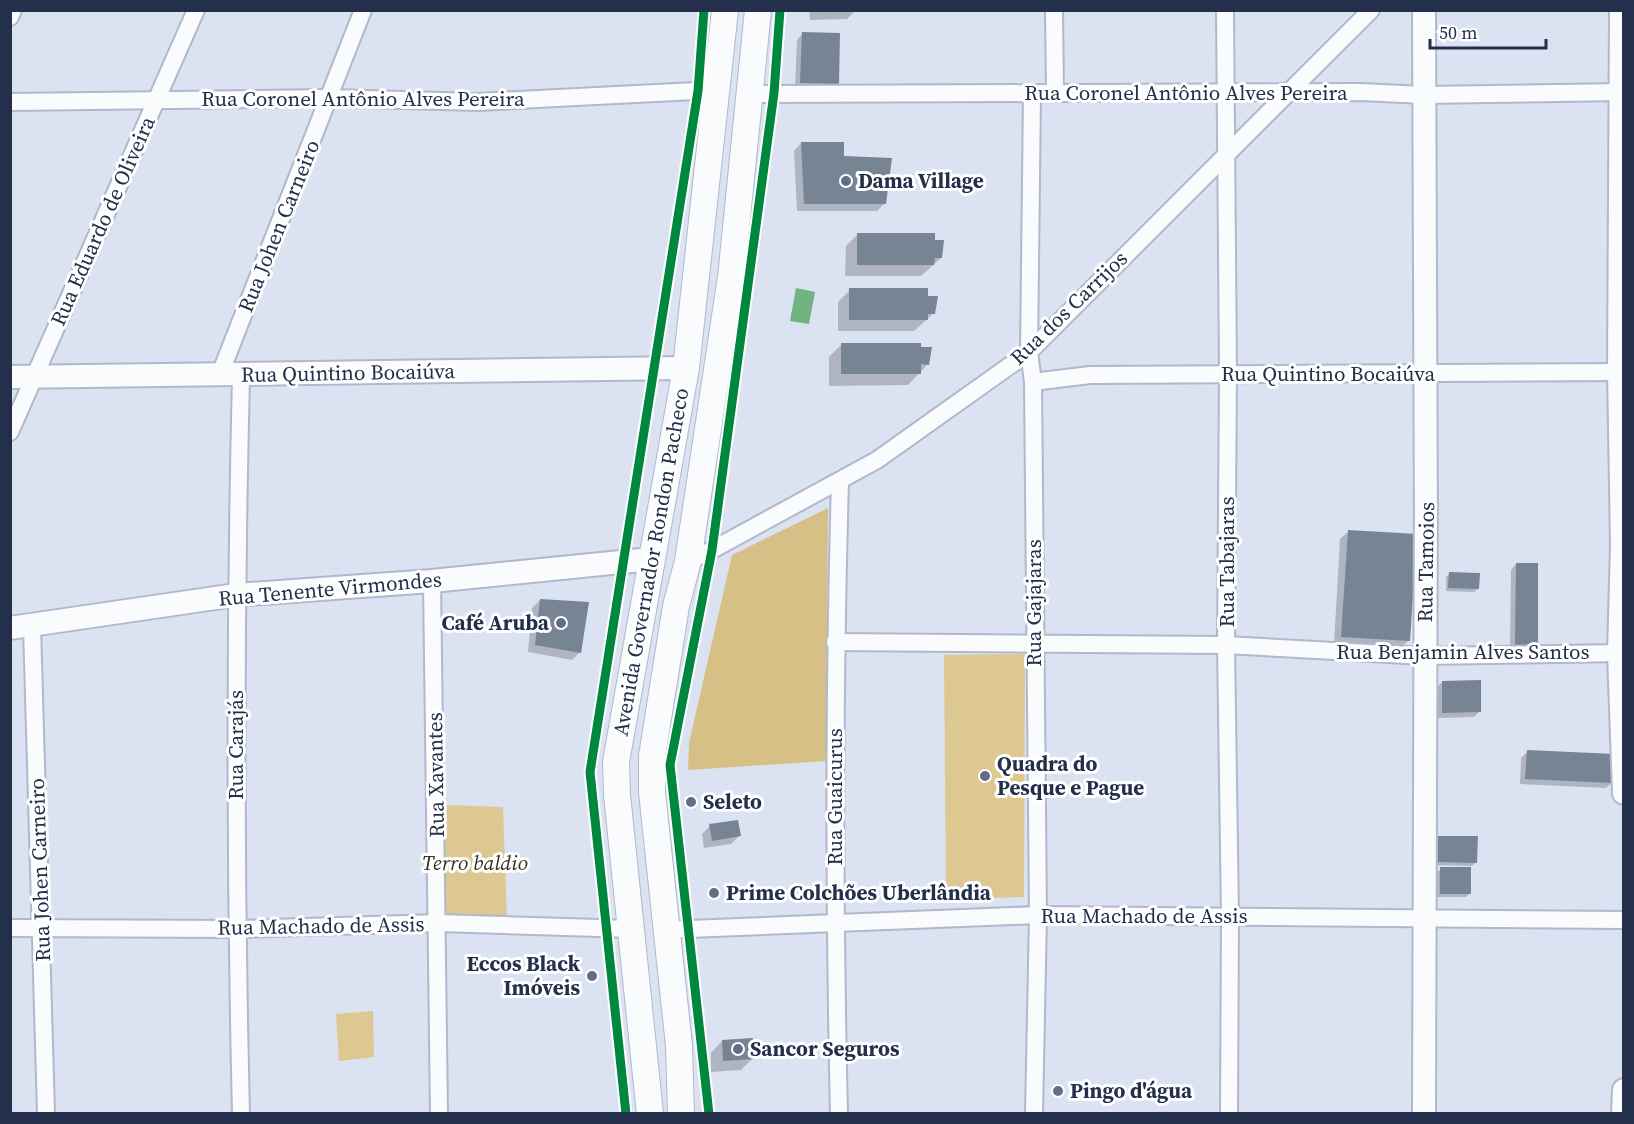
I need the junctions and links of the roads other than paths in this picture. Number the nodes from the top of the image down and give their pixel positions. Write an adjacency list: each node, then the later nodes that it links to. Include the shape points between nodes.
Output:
1 (13, 10): 11 (street)
2 (196, 10): 21 (street, Rua Eduardo de Oliveira)
3 (363, 10): 20 (street, Rua Johen Carneiro)
4 (725, 10): 12 (main road, Avenida Governador Rondon Pacheco)
5 (758, 10): 16 (main road, Avenida Governador Rondon Pacheco)
6 (1054, 10): 13 (street)
7 (1225, 10): 17 (street, Rua Tabajaras)
8 (1371, 10): 18 (street, Rua dos Carrijos)
9 (1424, 10): 19 (street, Rua Tamoios)
10 (1621, 10): 14 (street)
11 (10, 18)
12 (715, 90): 20 (street, Rua Coronel Antônio Alves Pereira, via 478,102); 25 (main road, Avenida Governador Rondon Pacheco)
13 (1056, 92): 15 (street, Rua Coronel Antônio Alves Pereira); 17 (street, Rua Coronel Antônio Alves Pereira)
14 (1622, 92): 19 (street, Rua Coronel Antônio Alves Pereira); 26 (street)
15 (1032, 93): 16 (street, Rua Coronel Antônio Alves Pereira); 24 (street, Rua Gajajaras)
16 (749, 94): 36 (main road, Avenida Governador Rondon Pacheco, via 731,277)
17 (1224, 94): 18 (street, Rua Coronel Antônio Alves Pereira); 23 (street, Rua Tabajaras)
18 (1290, 94): 19 (street, Rua Coronel Antônio Alves Pereira); 23 (street, Rua dos Carrijos)
19 (1423, 95): 27 (street, Rua Tamoios)
20 (330, 98): 21 (street, Rua Coronel Antônio Alves Pereira); 29 (street, Rua Johen Carneiro)
21 (156, 99): 22 (street, Rua Coronel Antônio Alves Pereira); 30 (street, Rua Eduardo de Oliveira)
22 (10, 102)
23 (1226, 158): 24 (street, Rua dos Carrijos); 28 (street, Rua Tabajaras)
24 (1029, 352): 32 (street, Rua Gajajaras); 34 (street, Rua dos Carrijos, via 878,460)
25 (686, 368): 29 (street, Rua Quintino Bocaiúva); 35 (main road, Avenida Governador Rondon Pacheco)
26 (1621, 372): 27 (street, Rua Quintino Bocaiúva); 43 (street)
27 (1425, 373): 28 (street, Rua Quintino Bocaiúva); 44 (street, Rua Tamoios, via 1428,497)
28 (1228, 374): 32 (street, Rua Quintino Bocaiúva, via 1090,375); 42 (street, Rua Tabajaras)
29 (231, 375): 30 (street, Rua Quintino Bocaiúva); 38 (street, Rua Carajás)
30 (34, 376): 31 (street, Rua Quintino Bocaiúva); 33 (street, Rua Eduardo de Oliveira)
31 (10, 377)
32 (1033, 382): 41 (street, Rua Gajajaras)
33 (10, 432)
34 (840, 482): 36 (street, Rua dos Carrijos); 40 (street, Rua Guaicurus)
35 (651, 559): 37 (street, Rua Tenente Virmondes); 54 (main road, Avenida Governador Rondon Pacheco, via 616,762)
36 (688, 561): 56 (main road, Avenida Governador Rondon Pacheco, via 676,606 651,762)
37 (432, 581): 38 (street, Rua Tenente Virmondes); 51 (street, Rua Xavantes)
38 (236, 595): 39 (street, Rua Tenente Virmondes); 55 (street, Rua Carajás)
39 (21, 627): 53 (street, Rua Johen Carneiro)
40 (835, 642): 41 (street, Rua Benjamin Alves Santos); 50 (street, Rua Guaicurus)
41 (1034, 645): 42 (street, Rua Benjamin Alves Santos); 46 (street, Rua Gajajaras)
42 (1226, 645): 44 (street, Rua Benjamin Alves Santos); 47 (street, Rua Tabajaras)
43 (1621, 653): 44 (street, Rua Benjamin Alves Santos); 45 (street)
44 (1424, 656): 48 (street, Rua Tamoios)
45 (1623, 793)
46 (1038, 915): 47 (street, Rua Machado de Assis); 50 (street, Rua Machado de Assis); 64 (street, Rua Gajajaras)
47 (1230, 916): 48 (street, Rua Machado de Assis); 65 (street, Rua Tabajaras)
48 (1425, 920): 49 (street, Rua Machado de Assis); 66 (street, Rua Tamoios)
49 (1623, 920)
50 (834, 922): 56 (street, Rua Machado de Assis); 63 (street, Rua Guaicurus)
51 (439, 923): 54 (street, Rua Machado de Assis); 55 (street, Rua Machado de Assis); 60 (street, Rua Xavantes)
52 (10, 928): 53 (street, Rua Machado de Assis)
53 (42, 928): 55 (street, Rua Machado de Assis); 58 (street, Rua Johen Carneiro)
54 (631, 928): 61 (main road, Avenida Governador Rondon Pacheco)
55 (237, 929): 59 (street, Rua Carajás)
56 (664, 930): 62 (main road, Avenida Governador Rondon Pacheco, via 679,1046)
57 (1623, 1090): 67 (street)
58 (46, 1113)
59 (241, 1113)
60 (439, 1113)
61 (650, 1113)
62 (681, 1113)
63 (839, 1113)
64 (1034, 1113)
65 (1228, 1113)
66 (1424, 1113)
67 (1623, 1113)

